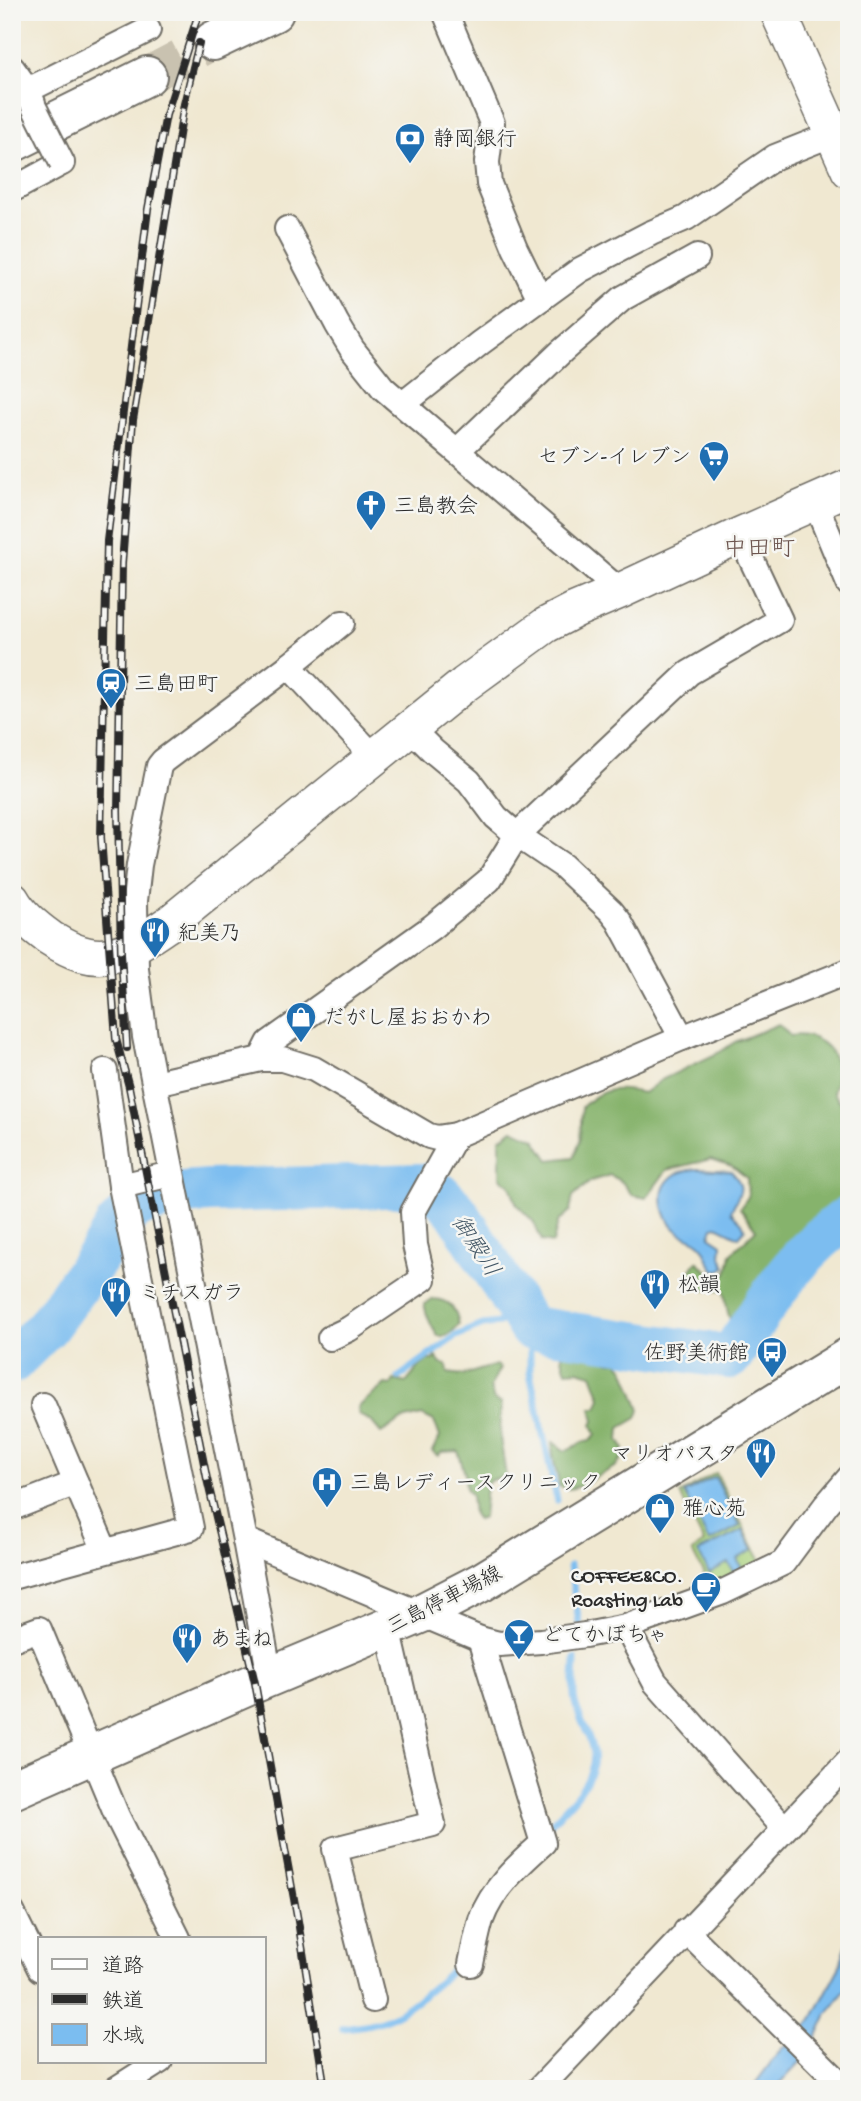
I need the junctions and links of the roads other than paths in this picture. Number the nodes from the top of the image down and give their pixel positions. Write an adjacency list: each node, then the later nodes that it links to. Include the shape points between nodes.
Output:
1 (274, 12): 5 (main road)
2 (445, 12): 15 (street, via 492,123 489,184)
3 (778, 12): 9 (street)
4 (148, 30): 8 (street)
5 (213, 41)
6 (12, 68): 8 (street)
7 (147, 76): 10 (main road)
8 (25, 98): 12 (street, bridge, via 62,163)
9 (841, 133): 11 (street); 15 (street, via 775,157 686,218 600,259)
10 (12, 143)
11 (849, 170)
12 (12, 190)
13 (287, 229): 16 (street, via 352,349)
14 (696, 257): 17 (street, via 623,298)
15 (540, 299): 16 (street)
16 (402, 404): 17 (street)
17 (457, 451): 22 (street)
18 (849, 486): 19 (street)
19 (815, 502): 20 (street); 21 (street)
20 (740, 535): 22 (street); 27 (street, via 779,620 689,673)
21 (849, 584)
22 (620, 591): 25 (street, via 546,625)
23 (342, 623): 24 (street)
24 (289, 666): 26 (street); 29 (street, via 159,766 138,877)
25 (411, 729): 26 (street); 27 (street, via 469,781 496,817)
26 (375, 758): 29 (street, via 174,920)
27 (517, 835): 31 (street, via 563,866 611,911); 32 (street, via 489,880 432,927 269,1042)
28 (13, 909): 29 (street, via 75,954 93,958)
29 (136, 945): 34 (street, via 141,1012)
30 (849, 971): 31 (street)
31 (682, 1038): 35 (street)
32 (261, 1059): 34 (street); 35 (street, via 282,1059 313,1069 429,1136)
33 (104, 1071): 37 (street)
34 (155, 1083): 36 (street)
35 (456, 1135): 38 (street, via 413,1212 423,1279)
36 (172, 1177): 37 (street); 44 (street)
37 (121, 1186): 45 (street, via 191,1528)
38 (330, 1338)
39 (849, 1357): 47 (main road, 三島停車場線, via 482,1582)
40 (43, 1405): 42 (street)
41 (849, 1478): 48 (street, via 783,1563 723,1592)
42 (76, 1483): 43 (street); 45 (street)
43 (12, 1508)
44 (245, 1540): 47 (street); 51 (street)
45 (105, 1551): 46 (street)
46 (12, 1577)
47 (404, 1621): 50 (street); 51 (main road, 三島停車場線); 62 (street, via 433,1824 335,1849)
48 (626, 1627): 50 (street, via 541,1642 499,1644); 55 (street, via 655,1682)
49 (12, 1639): 52 (street, via 38,1629)
50 (480, 1639): 60 (street, via 543,1843 493,1896)
51 (270, 1677): 52 (main road, 三島停車場線)
52 (92, 1755): 54 (main road, 三島停車場線); 58 (street)
53 (849, 1761): 55 (street)
54 (12, 1790)
55 (784, 1828): 57 (street)
56 (12, 1912): 59 (street)
57 (686, 1931): 64 (street); 66 (street)
58 (177, 1937)
59 (19, 1943): 61 (street)
60 (471, 1964)
61 (38, 1967)
62 (373, 2000)
63 (158, 2062): 65 (street)
64 (839, 2082)
65 (116, 2089)
66 (538, 2089)

